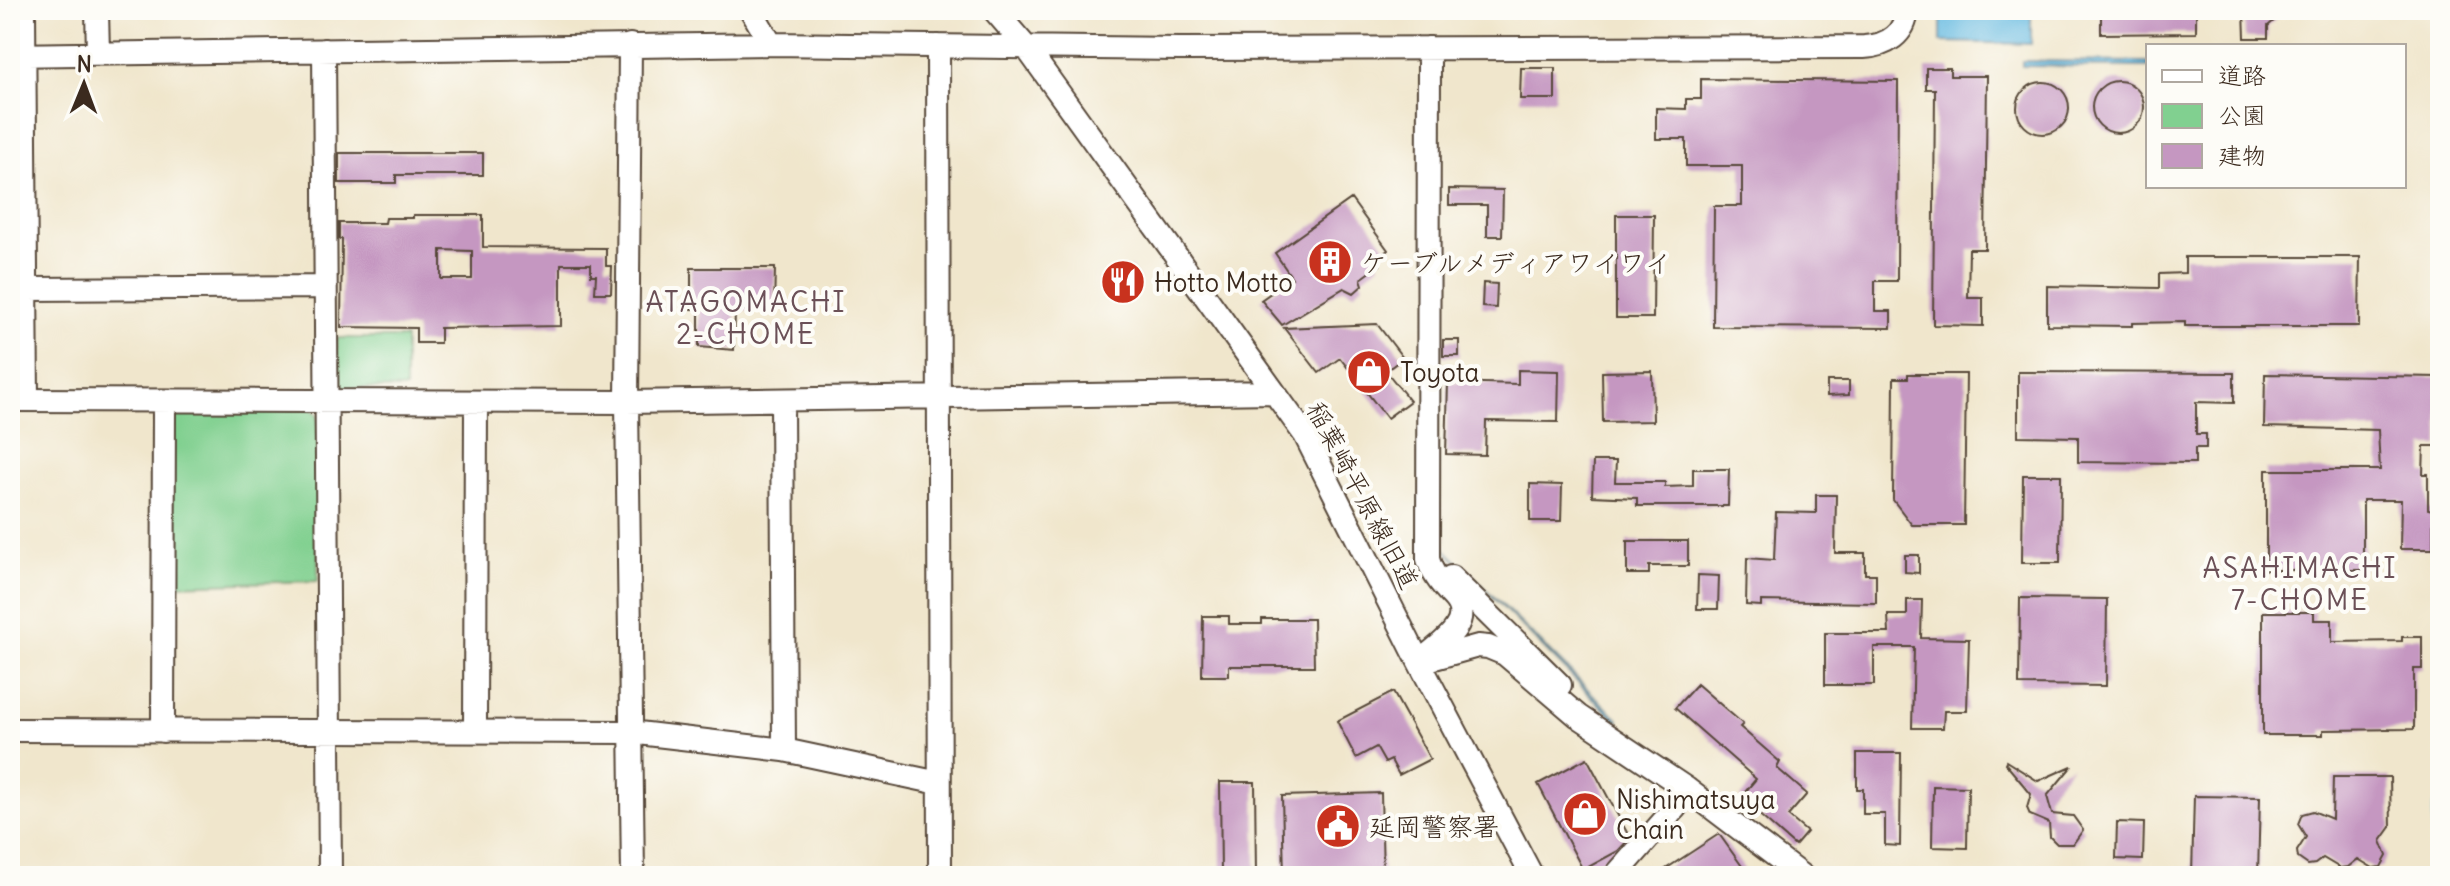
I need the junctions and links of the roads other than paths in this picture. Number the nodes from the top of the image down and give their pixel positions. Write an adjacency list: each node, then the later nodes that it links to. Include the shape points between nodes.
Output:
1 (24, 10): 13 (street)
2 (97, 10): 12 (street)
3 (751, 10): 6 (street)
4 (994, 10): 9 (street, 稲葉崎平原線旧道)
5 (1907, 10): 10 (street, via 1901,28 1880,46)
6 (771, 44): 7 (street); 8 (street)
7 (630, 45): 11 (street); 22 (street)
8 (938, 46): 9 (street); 17 (street)
9 (1026, 47): 10 (street); 16 (street, 稲葉崎平原線旧道)
10 (1429, 48): 24 (street)
11 (324, 50): 12 (street); 14 (street)
12 (98, 53): 13 (street)
13 (17, 55): 15 (street)
14 (325, 287): 15 (street); 19 (street)
15 (27, 289): 18 (street)
16 (1274, 392): 17 (street); 27 (street, 稲葉崎平原線旧道, via 1305,435)
17 (939, 399): 20 (street); 35 (street)
18 (18, 400): 23 (street)
19 (328, 401): 21 (street); 23 (street); 31 (street)
20 (782, 401): 22 (street); 34 (street)
21 (476, 402): 22 (street); 29 (street)
22 (627, 402): 32 (street)
23 (164, 403): 30 (street)
24 (1429, 552): 25 (street, via 1431,568 1460,608); 26 (street)
25 (1456, 630): 26 (street, via 1493,628); 27 (street)
26 (1509, 635): 33 (street)
27 (1419, 662): 33 (street, via 1488,647 1505,654); 40 (street, 稲葉崎平原線旧道)
28 (10, 730): 30 (street)
29 (475, 730): 31 (street); 32 (street)
30 (163, 731): 31 (street)
31 (328, 731): 37 (street)
32 (630, 732): 34 (street); 38 (street)
33 (1612, 738): 36 (street)
34 (784, 750): 35 (street)
35 (939, 783): 39 (street)
36 (1687, 789): 41 (street); 42 (street)
37 (330, 876)
38 (633, 876)
39 (940, 876)
40 (1532, 876)
41 (1615, 876)
42 (1802, 876)

